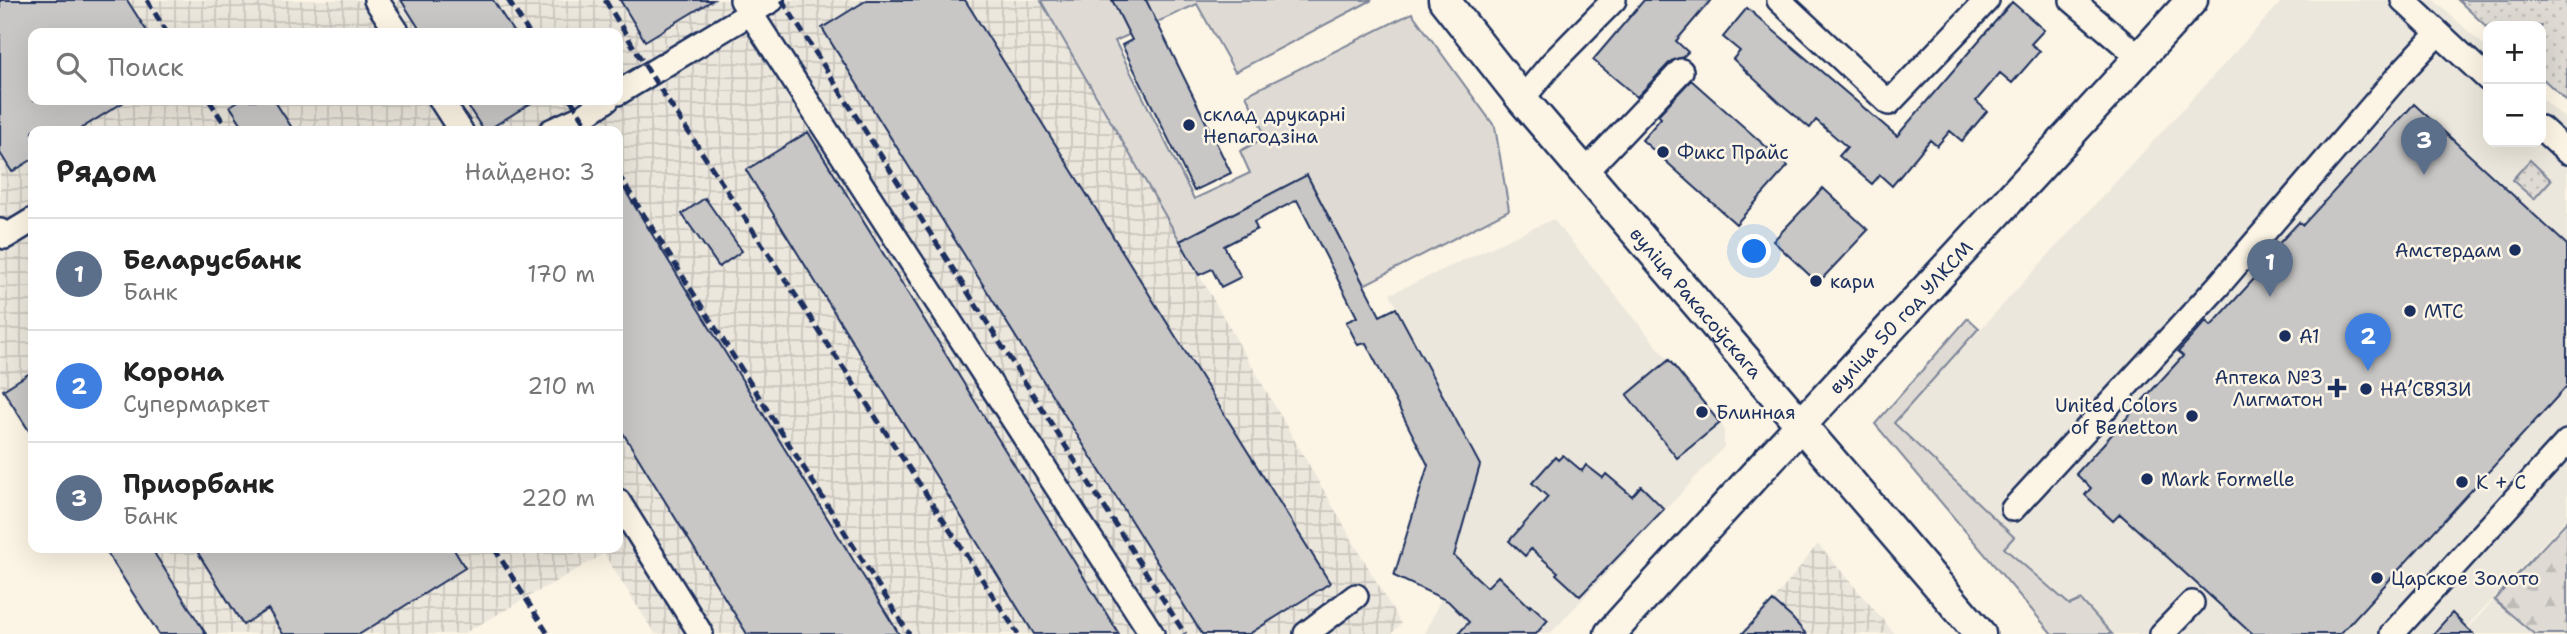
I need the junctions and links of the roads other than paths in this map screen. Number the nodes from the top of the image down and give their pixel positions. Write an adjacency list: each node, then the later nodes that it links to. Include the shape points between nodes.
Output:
1 (376, 0): 11 (lane)
2 (772, 0): 10 (lane)
3 (1444, 0): 17 (main road, вуліца Ракасоўскага)
4 (1614, 0): 17 (lane)
5 (1779, 0): 6 (lane, via 1889,103)
6 (1987, 0)
7 (2072, 0): 13 (lane)
8 (2192, 0): 13 (main road, вуліца 50 год УЛКСМ)
9 (2403, 0): 12 (lane)
10 (747, 7): 16 (lane); 35 (lane)
11 (395, 28)
12 (2438, 33): 15 (lane); 30 (lane, via 2209,296)
13 (2140, 58): 27 (main road, вуліца 50 год УЛКСМ)
14 (1681, 71): 24 (lane)
15 (2483, 74)
16 (623, 90)
17 (1522, 99): 24 (main road, вуліца Ракасоўскага)
18 (444, 105): 20 (lane)
19 (600, 105): 21 (lane)
20 (458, 126)
21 (562, 126)
22 (2546, 133): 23 (lane)
23 (2567, 152)
24 (1585, 172): 27 (main road, вуліца Ракасоўскага)
25 (28, 223): 26 (lane, via 5,237)
26 (0, 231)
27 (1800, 424): 33 (main road, вуліца Ракасоўскага); 37 (main road, вуліца 50 год УЛКСМ)
28 (2567, 442): 39 (lane)
29 (623, 509): 34 (lane)
30 (2012, 509)
31 (1356, 596): 36 (lane)
32 (2192, 603): 38 (lane)
33 (1977, 633)
34 (701, 634)
35 (1152, 634)
36 (1306, 634)
37 (1610, 634)
38 (2162, 634)
39 (2392, 634)

